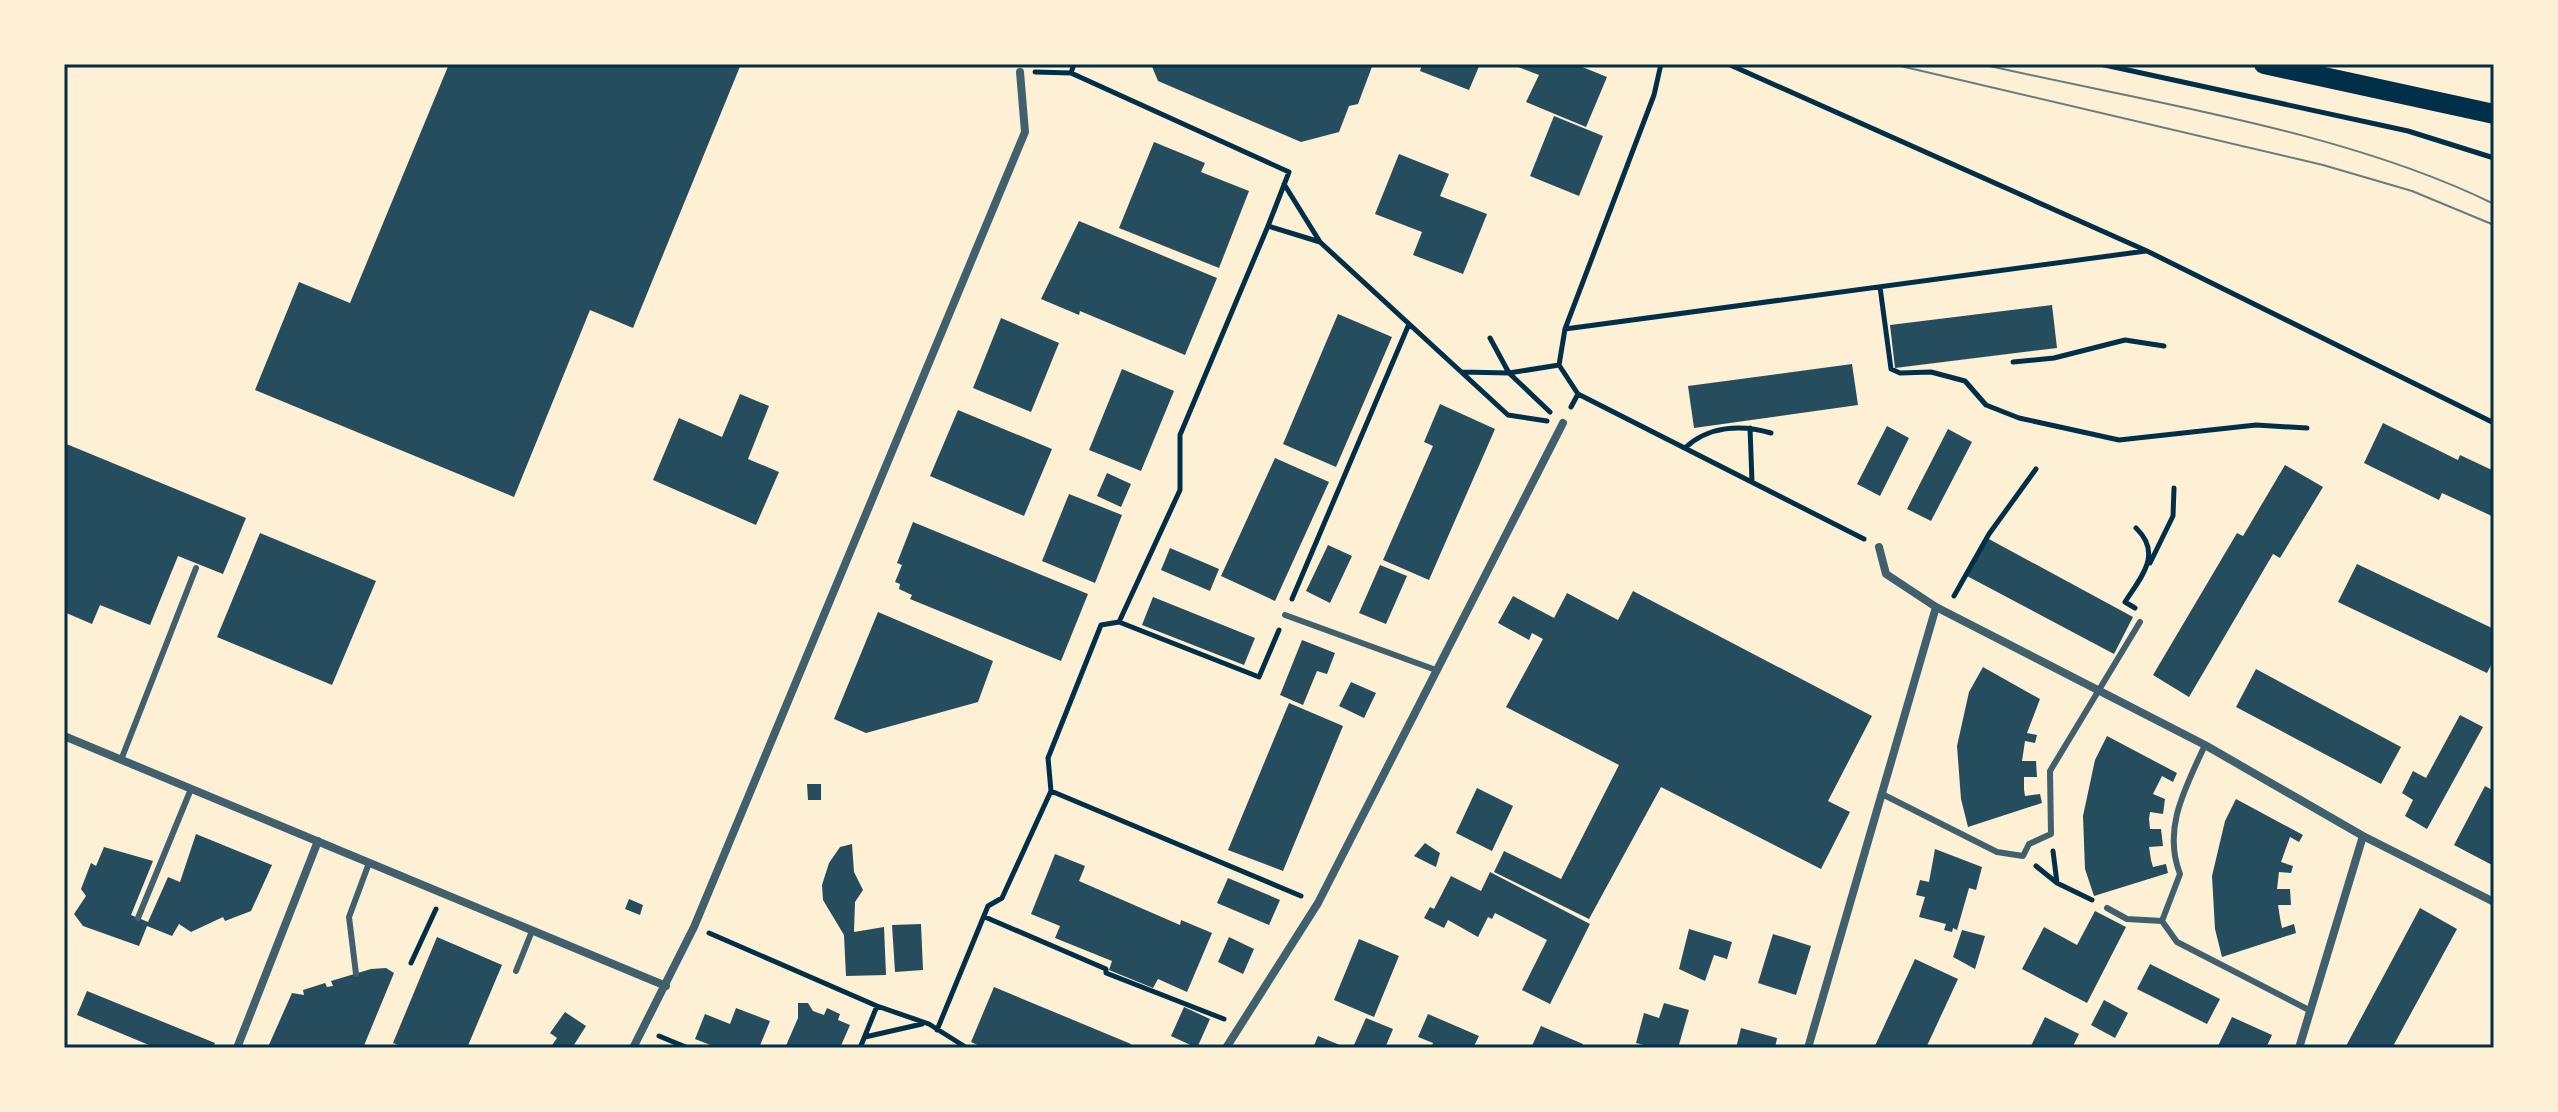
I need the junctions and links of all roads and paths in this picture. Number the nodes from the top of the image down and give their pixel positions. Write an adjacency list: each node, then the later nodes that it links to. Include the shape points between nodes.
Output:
1 (1074, 64): 7 (path)
2 (1661, 64): 16 (path)
3 (1728, 64): 13 (path)
4 (2100, 64): 9 (path, via 2408,131)
5 (2264, 64): 8 (main road)
6 (1020, 72): 7 (path); 63 (street, via 1025,132)
7 (1071, 73): 10 (path, via 1289,172)
8 (2494, 114)
9 (2494, 158)
10 (1284, 184): 11 (path); 12 (path)
11 (1268, 226): 12 (path); 40 (path, via 1180,435 1180,490)
12 (1320, 242): 15 (path)
13 (2147, 251): 14 (path); 25 (path)
14 (1880, 287): 16 (path); 27 (path, via 1891,369 1965,381 1986,405 2019,418 2119,440 2256,425)
15 (1409, 324): 21 (path); 39 (path)
16 (1565, 329): 20 (path)
17 (1490, 338): 22 (path)
18 (2164, 346): 19 (path, via 2125,340)
19 (2013, 362)
20 (1559, 365): 22 (path); 23 (path)
21 (1462, 372): 22 (path); 24 (path, via 1508,415)
22 (1509, 373): 24 (path)
23 (1578, 394): 24 (path); 29 (path)
24 (1563, 423): 42 (street)
25 (2494, 423)
26 (1750, 427): 28 (path); 29 (path, via 1700,434); 31 (path)
27 (2307, 428)
28 (1771, 433)
29 (1685, 448): 31 (path)
30 (2036, 469): 38 (path, via 1989,534)
31 (1752, 483): 34 (path)
32 (2174, 488): 36 (path, via 2173,516)
33 (2136, 528): 36 (path, via 2149,547)
34 (1879, 547): 37 (street, via 1886,574)
35 (196, 568): 46 (lane)
36 (2148, 568): 41 (path, via 2125,602 2145,615)
37 (1936, 607): 38 (street); 49 (street)
38 (1945, 612): 43 (street)
39 (1285, 615): 40 (path, via 1259,677); 42 (lane)
40 (1119, 622): 48 (path, via 1101,625 1048,758)
41 (2140, 622): 43 (lane)
42 (1436, 670): 58 (street)
43 (2099, 691): 45 (street); 50 (lane, via 2050,771)
44 (64, 736): 46 (street)
45 (2205, 745): 51 (street); 62 (lane, via 2174,815 2173,857 2180,874)
46 (121, 760): 47 (street)
47 (191, 789): 52 (street); 61 (lane)
48 (1051, 791): 58 (path); 60 (path, via 1002,898 988,906)
49 (1882, 794): 53 (lane, via 1997,852); 82 (street)
50 (2051, 834): 53 (lane, via 2029,844); 55 (path)
51 (2363, 836): 57 (street); 70 (street)
52 (318, 841): 54 (street); 76 (street)
53 (2023, 856): 55 (path)
54 (369, 863): 56 (street); 67 (lane, via 349,917)
55 (2057, 883): 59 (path)
56 (443, 893): 64 (street); 65 (path)
57 (2494, 902)
58 (1318, 903): 72 (street)
59 (2107, 908): 62 (lane, via 2127,919)
60 (985, 917): 72 (path, via 1106,973); 74 (path)
61 (138, 918)
62 (2162, 921): 70 (lane, via 2177,942)
63 (694, 927): 68 (street); 69 (path)
64 (532, 931): 66 (lane); 68 (street)
65 (411, 963)
66 (516, 971)
67 (356, 974)
68 (666, 986): 73 (street)
69 (877, 1006): 71 (path); 75 (path)
70 (2309, 1010): 83 (street)
71 (923, 1023): 74 (path); 75 (path)
72 (1240, 1025): 81 (street)
73 (645, 1029): 77 (street); 78 (path)
74 (937, 1030): 80 (path)
75 (865, 1037): 79 (path)
76 (237, 1048)
77 (633, 1048)
78 (688, 1048)
79 (860, 1048)
80 (967, 1048)
81 (1226, 1048)
82 (1808, 1048)
83 (2299, 1048)

